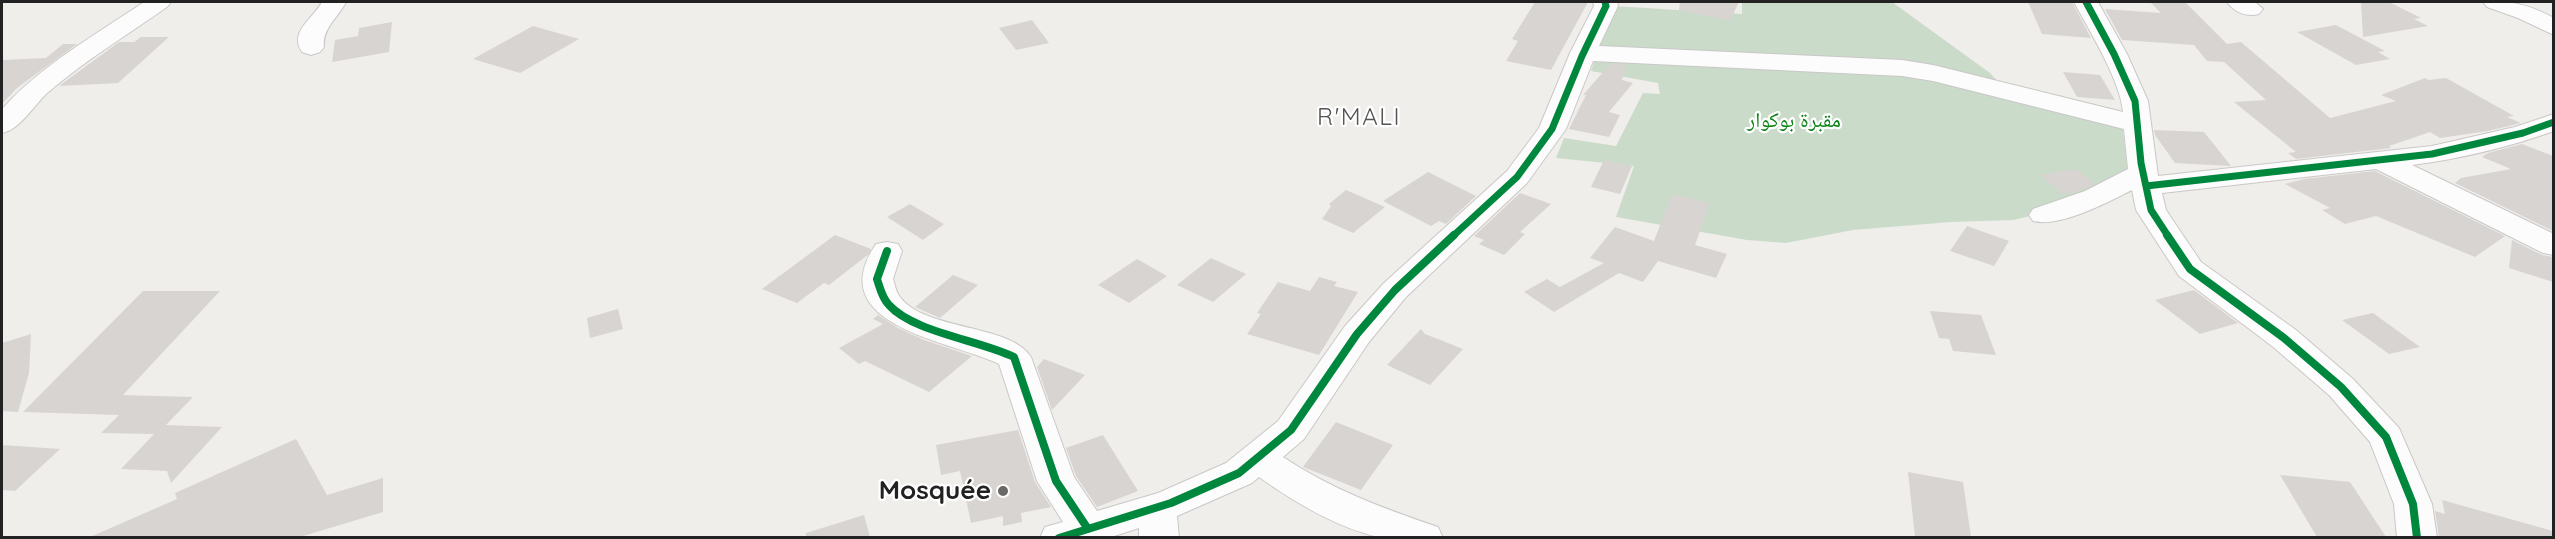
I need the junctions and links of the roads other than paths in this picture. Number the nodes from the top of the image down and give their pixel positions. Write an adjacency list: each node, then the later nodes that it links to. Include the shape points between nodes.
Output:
1 (159, 2): 12 (street, via 52,77)
2 (334, 2): 8 (street, via 312,31)
3 (1605, 2): 9 (street)
4 (2085, 2): 11 (street, via 2135,101)
5 (2495, 2): 6 (street)
6 (2543, 15): 7 (street)
7 (2553, 27)
8 (311, 47)
9 (1583, 53): 11 (street, via 1902,68); 18 (street, via 1552,129 1518,177 1395,290 1357,334 1291,430)
10 (2553, 122): 13 (street, via 2432,154)
11 (2137, 124): 14 (street)
12 (2, 125)
13 (2378, 159): 14 (street); 16 (street)
14 (2144, 180): 15 (street); 22 (street, via 2151,210 2190,269 2284,338 2341,387 2386,437 2413,504)
15 (2044, 215)
16 (2553, 246)
17 (887, 251): 20 (street, via 877,279 887,303 897,313 1014,357)
18 (1258, 458): 19 (street); 21 (street, via 1300,487 1346,510)
19 (1158, 522): 20 (street)
20 (1074, 533)
21 (1424, 537)
22 (2417, 537)

